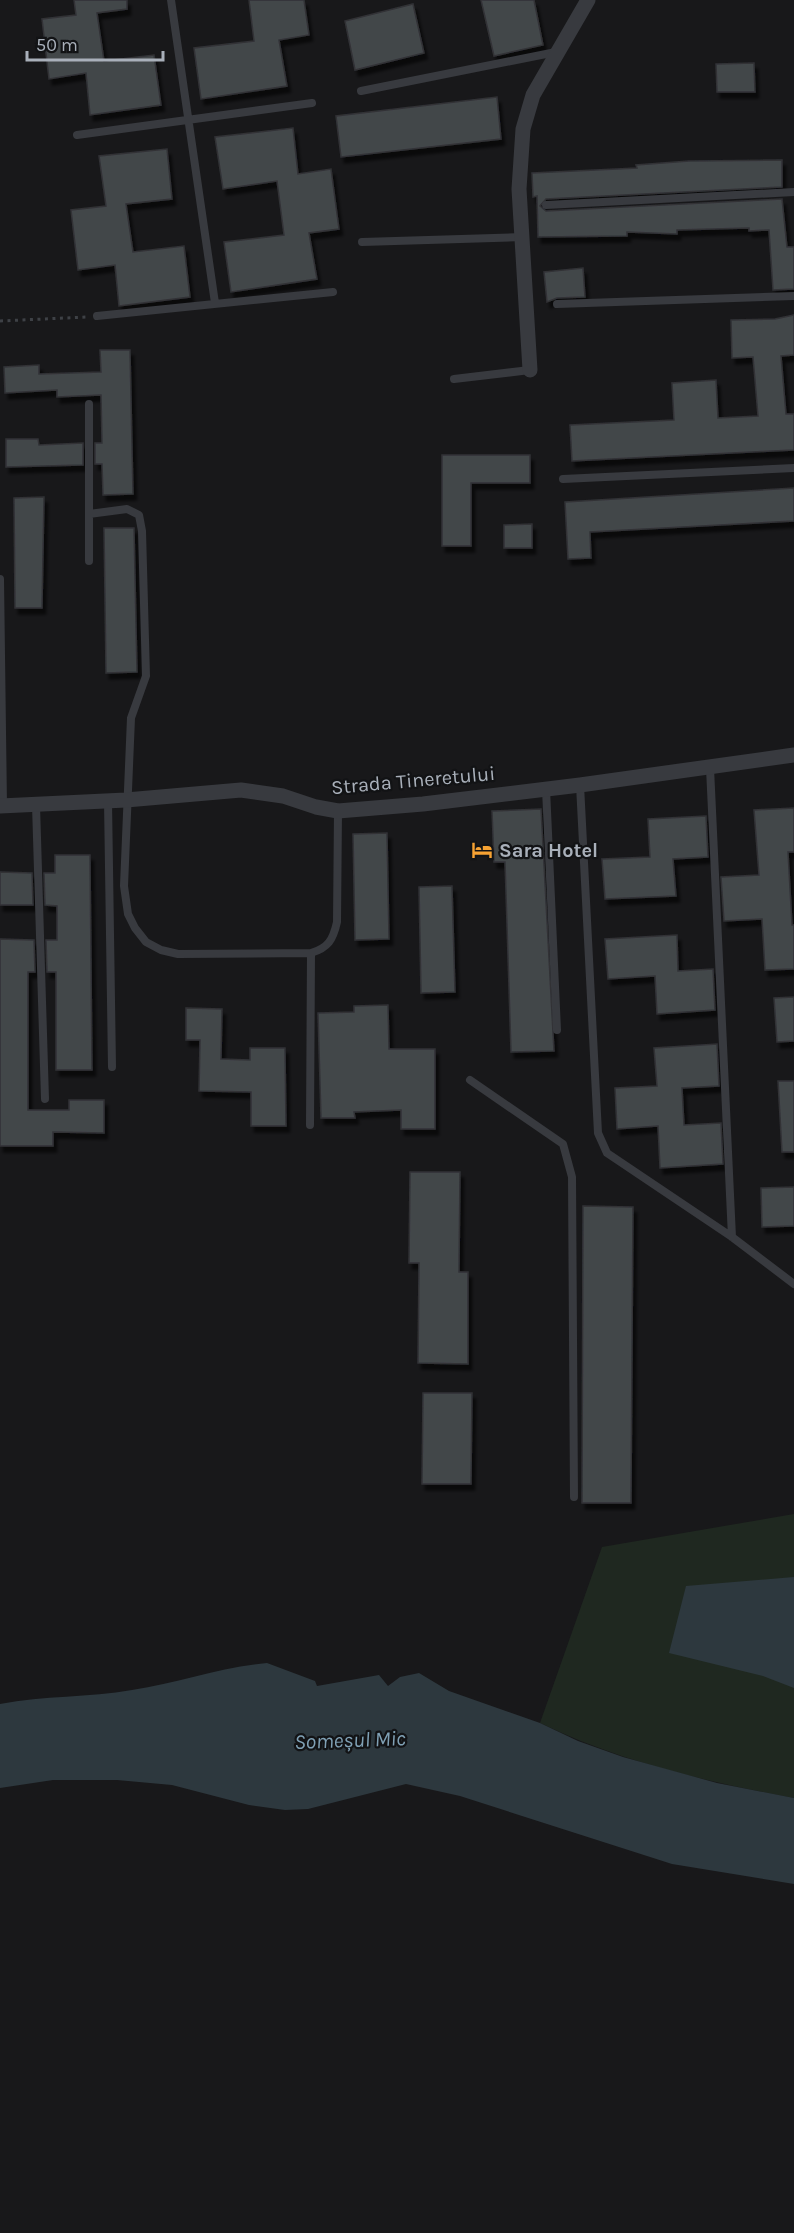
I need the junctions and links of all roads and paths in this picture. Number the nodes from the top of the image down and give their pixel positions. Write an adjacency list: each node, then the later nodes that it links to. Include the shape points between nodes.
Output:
1 (171, 0): 6 (lane)
2 (588, 0): 3 (street)
3 (556, 52): 4 (lane); 10 (street, via 533,95 523,129 519,189)
4 (361, 91)
5 (312, 103): 6 (lane)
6 (188, 118): 7 (lane); 14 (lane)
7 (77, 135)
8 (794, 192): 9 (lane)
9 (546, 205)
10 (523, 237): 11 (lane); 18 (street)
11 (362, 242)
12 (333, 292): 14 (lane)
13 (794, 296): 15 (lane)
14 (215, 303): 16 (lane)
15 (557, 304)
16 (97, 316): 17 (path)
17 (0, 321)
18 (530, 370): 19 (lane)
19 (454, 379)
20 (89, 404): 23 (lane)
21 (794, 468): 22 (lane)
22 (563, 478)
23 (89, 514): 24 (lane); 30 (lane, via 127,508 139,515 142,531 146,676 131,718)
24 (89, 561)
25 (0, 579): 33 (lane)
26 (794, 755): 27 (street, Strada Tineretului)
27 (710, 768): 28 (street, Strada Tineretului); 41 (lane)
28 (580, 785): 29 (street, Strada Tineretului); 41 (lane, via 601,1144 607,1153)
29 (546, 789): 34 (street, Strada Tineretului); 36 (lane)
30 (126, 800): 31 (street, Strada Tineretului); 34 (street, Strada Tineretului, via 241,790 283,796); 35 (lane, via 124,886 128,914 146,942 177,954)
31 (108, 801): 32 (street, Strada Tineretului); 37 (lane)
32 (36, 805): 33 (street, Strada Tineretului); 39 (lane)
33 (2, 806)
34 (338, 811): 35 (lane, via 334,938 324,949)
35 (311, 954): 40 (lane)
36 (557, 1030)
37 (112, 1067)
38 (470, 1080): 43 (lane, via 563,1144 572,1178)
39 (45, 1099)
40 (310, 1125)
41 (732, 1237): 42 (lane)
42 (794, 1284)
43 (574, 1497)

